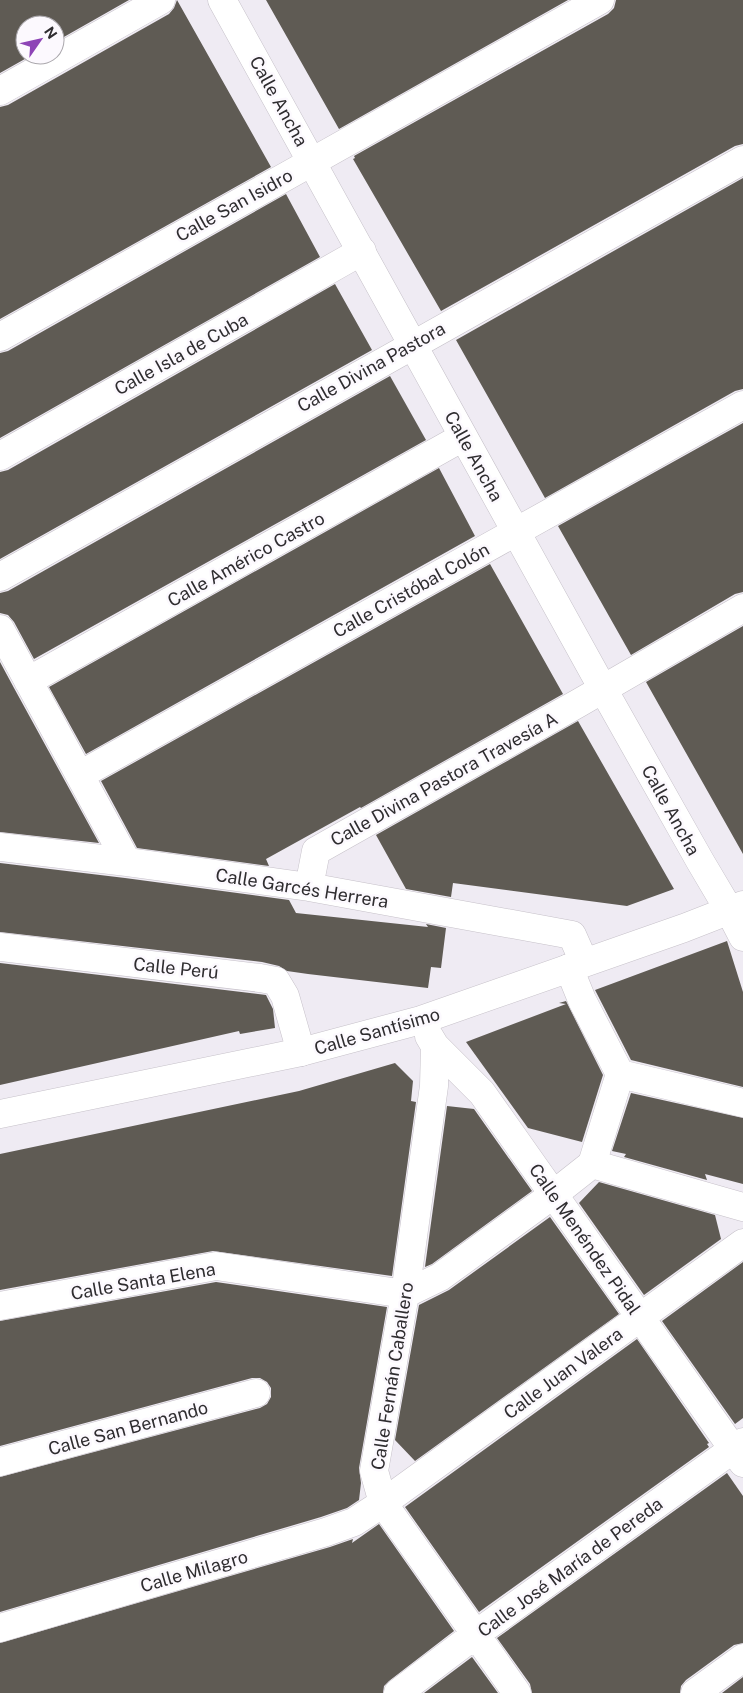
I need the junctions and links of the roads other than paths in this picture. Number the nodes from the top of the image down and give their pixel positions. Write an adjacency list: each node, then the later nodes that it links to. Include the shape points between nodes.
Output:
1 (161, 0): 4 (street)
2 (222, 0): 6 (street, Calle Ancha)
3 (600, 0): 6 (street, Calle San Isidro)
4 (0, 91)
5 (743, 160): 9 (street, Calle Divina Pastora)
6 (312, 161): 7 (street, Calle Ancha); 8 (street, Calle San Isidro)
7 (362, 251): 9 (street, Calle Ancha); 12 (street, Calle Isla de Cuba)
8 (0, 337)
9 (413, 344): 11 (street, Calle Ancha); 14 (street, Calle Divina Pastora)
10 (743, 405): 13 (street, Calle Cristóbal Colón)
11 (464, 437): 13 (street, Calle Ancha); 17 (street, Calle Américo Castro)
12 (0, 456)
13 (516, 532): 18 (street, Calle Ancha); 19 (street, Calle Cristóbal Colón)
14 (0, 576)
15 (743, 608): 18 (street, Calle Divina Pastora Travesía A)
16 (0, 629): 17 (street)
17 (28, 681): 19 (street)
18 (603, 689): 22 (street, Calle Divina Pastora Travesía A, via 316,851); 23 (street, Calle Ancha, via 700,861)
19 (80, 775): 21 (street)
20 (0, 847): 21 (street, Calle Garcés Herrera)
21 (127, 862): 22 (street, Calle Garcés Herrera)
22 (309, 887): 26 (street, Calle Garcés Herrera, via 572,935)
23 (736, 908): 24 (street, Calle Ancha); 26 (street, Calle Santísimo)
24 (743, 937)
25 (0, 948): 29 (street, Calle Perú, via 276,981 285,996)
26 (576, 965): 27 (street, Calle Santísimo); 30 (street, via 582,1000)
27 (421, 1020): 28 (street, Calle Menéndez Pidal); 29 (street, Calle Santísimo)
28 (435, 1046): 34 (street, Calle Menéndez Pidal, via 482,1092); 37 (street, Calle Fernán Caballero, via 434,1086)
29 (301, 1052): 32 (street, Calle Santísimo)
30 (620, 1074): 31 (street); 33 (street)
31 (743, 1104)
32 (0, 1114)
33 (592, 1164): 34 (street); 35 (street)
34 (554, 1194): 37 (street, via 440,1277); 39 (street, Calle Menéndez Pidal)
35 (743, 1207)
36 (743, 1244): 39 (street, Calle Juan Valera)
37 (404, 1294): 38 (street, Calle Santa Elena, via 216,1266); 43 (street, Calle Fernán Caballero, via 374,1471)
38 (0, 1306)
39 (640, 1318): 41 (street, Calle Menéndez Pidal); 43 (street, Calle Juan Valera)
40 (256, 1393): 42 (street, Calle San Bernando)
41 (740, 1452): 45 (street, Calle José María de Pereda)
42 (0, 1462)
43 (383, 1503): 44 (street, Calle Milagro, via 354,1522 326,1532); 45 (street, Calle Fernán Caballero)
44 (0, 1628)
45 (476, 1634): 47 (street, Calle José María de Pereda); 48 (street, Calle Fernán Caballero)
46 (743, 1658): 49 (street)
47 (398, 1693)
48 (517, 1693)
49 (695, 1693)

